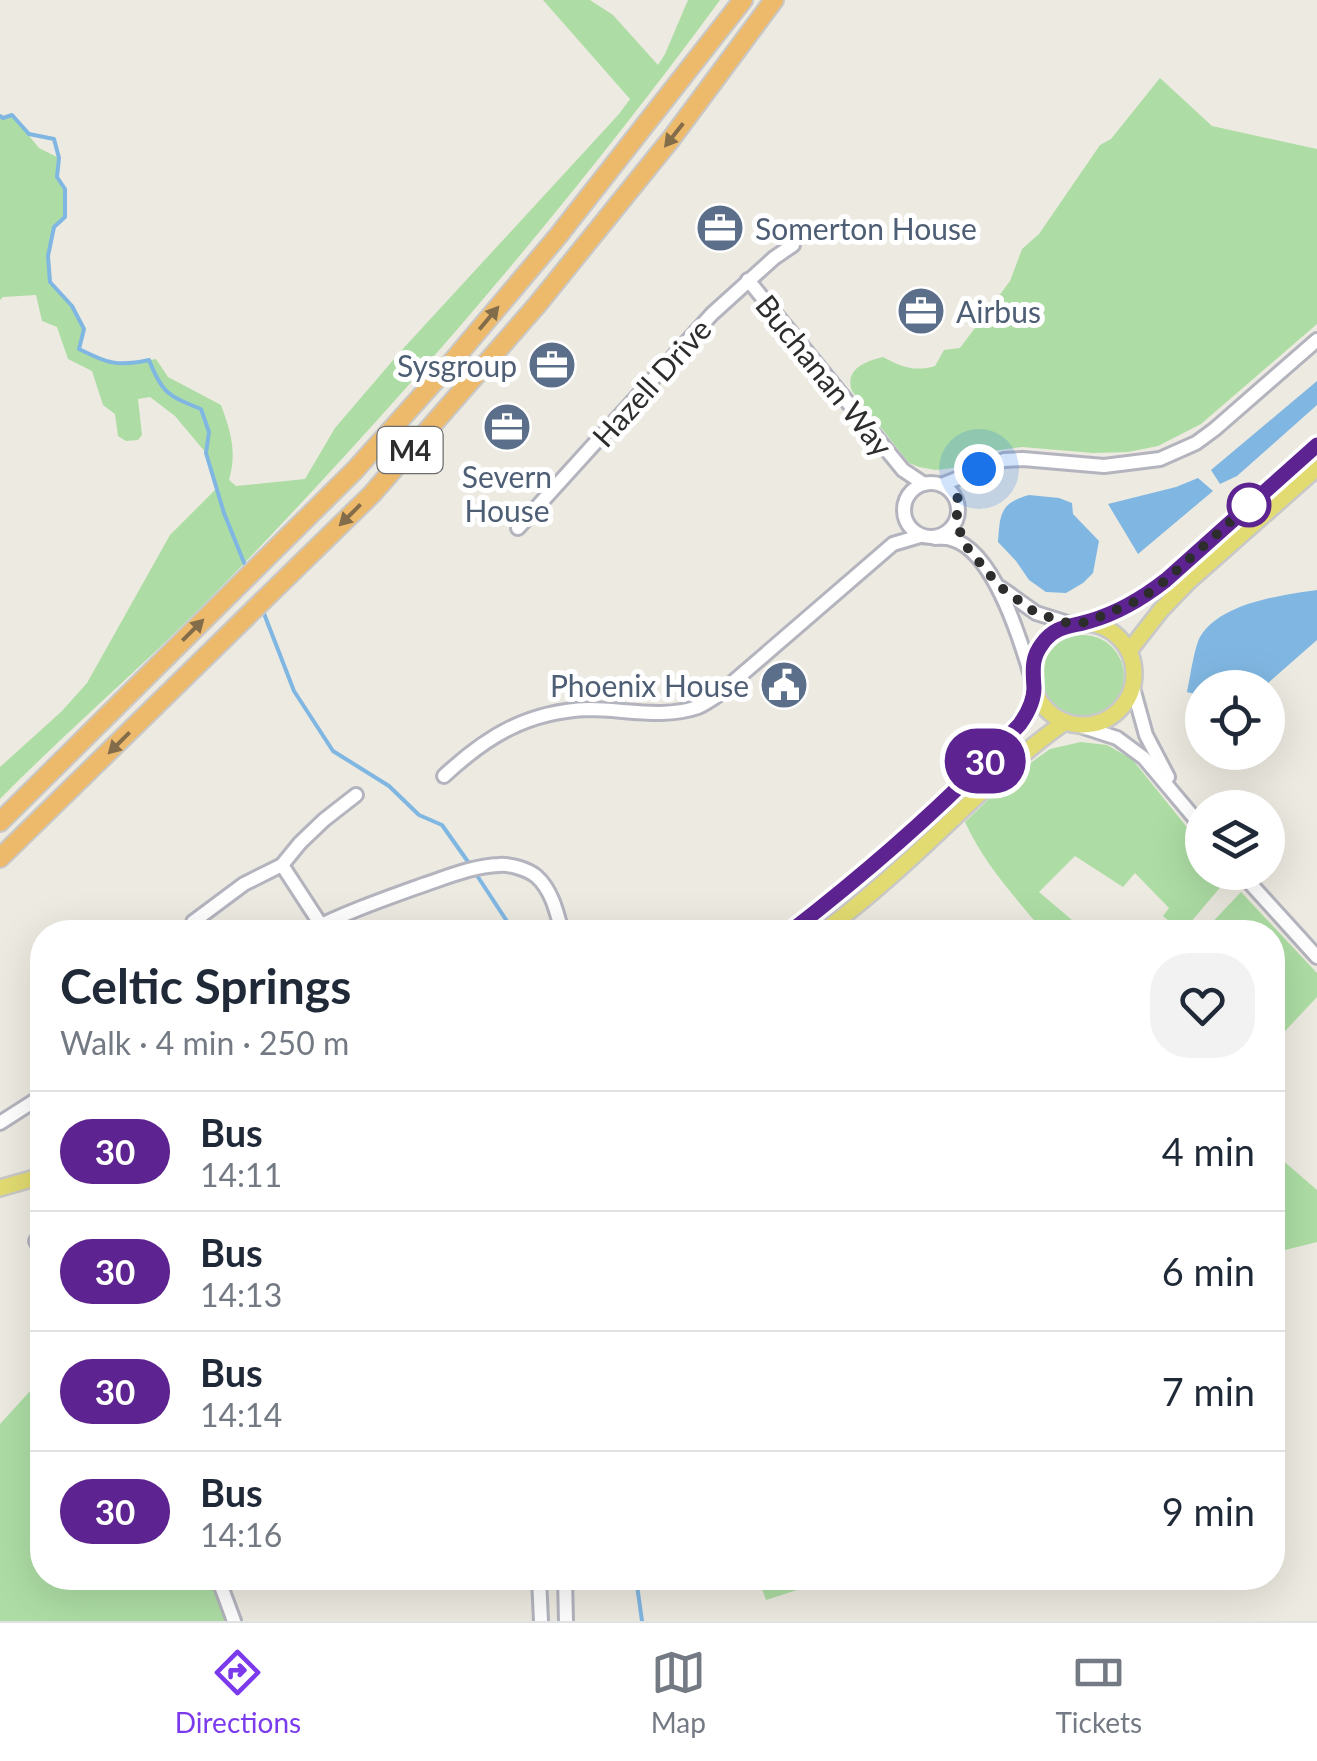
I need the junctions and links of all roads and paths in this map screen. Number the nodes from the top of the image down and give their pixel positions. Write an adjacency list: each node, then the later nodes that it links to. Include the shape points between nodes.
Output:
1 (741, 0): 33 (highway, M4, one-way to 1, via 355,470 546,250)
2 (774, 0): 4 (highway, M4)
3 (782, 0): 4 (highway, M4)
4 (710, 88): 34 (highway, M4, one-way to 34, via 537,306 372,494)
5 (792, 245): 6 (street, Hazell Drive)
6 (748, 280): 11 (street, Buchanan Way); 18 (street, Hazell Drive)
7 (1317, 340): 10 (street, via 1215,429 1160,459 1104,466 1023,458)
8 (1317, 445): 24 (main road, via 1141,599)
9 (1317, 468): 25 (main road, via 1188,582)
10 (979, 469): 13 (street); 14 (street)
11 (903, 470): 12 (street, Buchanan Way); 15 (street, Buchanan Way)
12 (924, 484): 13 (street); 15 (street)
13 (941, 485): 14 (street)
14 (956, 500): 17 (street)
15 (904, 503): 16 (street, Buchanan Way)
16 (905, 520): 19 (street); 21 (street)
17 (956, 522): 20 (street); 22 (street)
18 (518, 528)
19 (920, 536): 20 (street); 21 (street)
20 (935, 538): 22 (street)
21 (893, 544): 29 (street, via 698,707 590,709 537,718 486,740)
22 (966, 546): 23 (street)
23 (999, 586): 24 (street, via 1036,613); 26 (street)
24 (1079, 623): 25 (main road, via 1104,627); 26 (main road, via 1044,640 1034,657)
25 (1129, 651): 27 (main road)
26 (1033, 684): 28 (main road, via 1043,707); 41 (main road, via 1029,710 1001,746)
27 (1133, 688): 28 (main road, via 1104,721); 31 (street, via 1146,735)
28 (1071, 724): 31 (street, via 1118,738); 42 (main road, via 1031,746)
29 (444, 776)
30 (356, 795): 35 (street)
31 (1182, 801): 32 (street)
32 (1185, 805)
33 (0, 822)
34 (0, 858)
35 (282, 865): 37 (street); 38 (street)
36 (1256, 890): 43 (street)
37 (196, 920)
38 (319, 920)
39 (334, 920): 40 (street, via 502,864 538,878)
40 (558, 920)
41 (806, 920)
42 (838, 920)
43 (1283, 920)
44 (1285, 922): 45 (street)
45 (1317, 957)
46 (30, 1103): 47 (street)
47 (0, 1122)
48 (30, 1179): 49 (main road)
49 (0, 1188)
50 (222, 1590): 53 (street)
51 (540, 1590): 54 (street)
52 (565, 1590): 55 (street)
53 (234, 1621)
54 (541, 1621)
55 (566, 1621)

